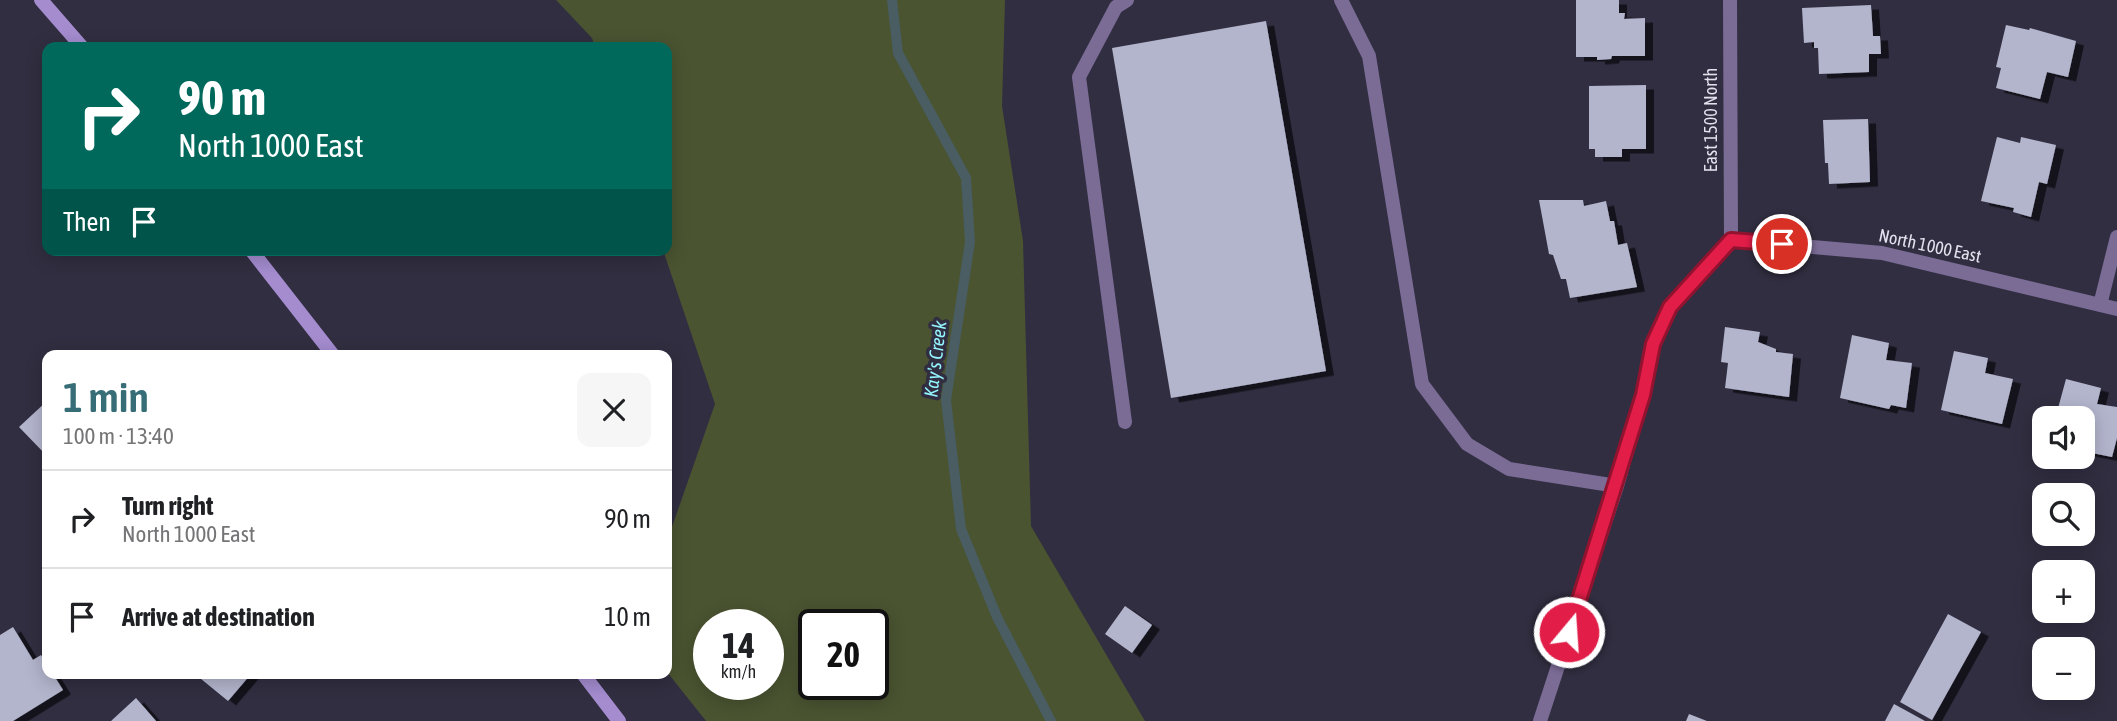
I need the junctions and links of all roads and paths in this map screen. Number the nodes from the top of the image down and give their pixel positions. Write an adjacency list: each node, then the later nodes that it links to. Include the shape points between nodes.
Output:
1 (41, 0): 5 (main road)
2 (1127, 0): 12 (street, via 1116,7 1079,77)
3 (1341, 0): 13 (street, via 1368,56 1422,384 1467,444 1509,469)
4 (1730, 0): 7 (street, East 1500 North)
5 (78, 42)
6 (2117, 236): 9 (street)
7 (1731, 240): 9 (street, North 1000 East, via 1882,253); 13 (street, via 1670,307 1653,344)
8 (256, 256): 11 (main road)
9 (2100, 305): 10 (street, North 1000 East)
10 (2117, 309)
11 (329, 350)
12 (1125, 422)
13 (1616, 486): 16 (street)
14 (587, 679): 15 (main road)
15 (620, 721)
16 (1539, 721)

